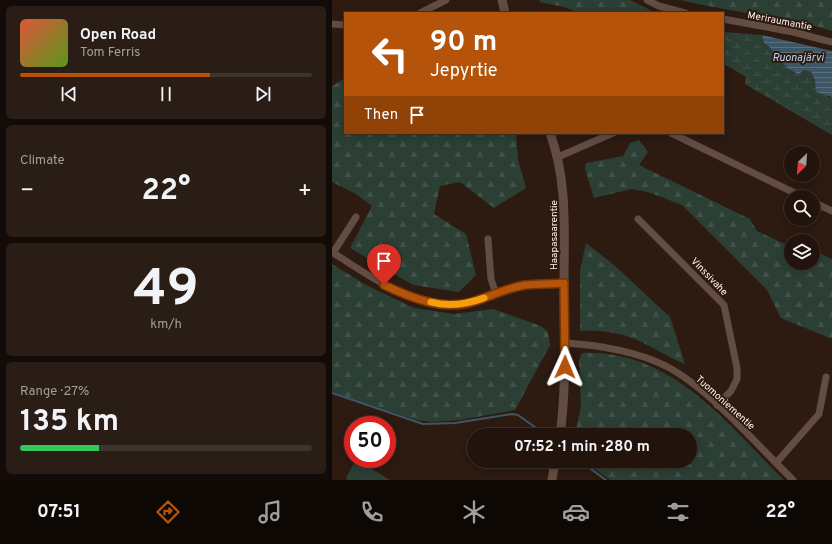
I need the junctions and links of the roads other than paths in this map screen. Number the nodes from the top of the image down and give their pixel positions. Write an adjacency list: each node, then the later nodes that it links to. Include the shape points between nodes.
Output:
1 (446, 0): 4 (street)
2 (502, 0): 5 (main road)
3 (647, 0): 6 (street)
4 (429, 11)
5 (505, 12)
6 (681, 12)
7 (724, 20): 10 (street, Meriraumantie, via 793,32)
8 (332, 25): 9 (street)
9 (344, 25)
10 (832, 42)
11 (550, 134): 14 (main road, Haapasaarentie)
12 (611, 134): 14 (street)
13 (673, 134): 15 (street)
14 (558, 158): 22 (main road, Haapasaarentie, via 564,188)
15 (789, 190)
16 (820, 205): 17 (street)
17 (832, 211)
18 (356, 217): 21 (street)
19 (638, 219): 26 (street, Vinssivahe, via 724,305 737,379)
20 (488, 239): 23 (street, via 491,279)
21 (333, 253): 23 (street, via 374,281 415,298 455,305)
22 (564, 283): 23 (street, via 524,285); 24 (main road, Haapasaarentie)
23 (496, 294)
24 (565, 343): 26 (street, Tuomoniementie, via 603,347 653,361 679,375); 27 (main road, Haapasaarentie)
25 (826, 377): 28 (street, via 819,414)
26 (718, 406): 28 (street, Tuomoniementie)
27 (561, 428)
28 (776, 463): 31 (street, Tuomoniementie)
29 (554, 468): 30 (main road)
30 (552, 480)
31 (793, 480)

